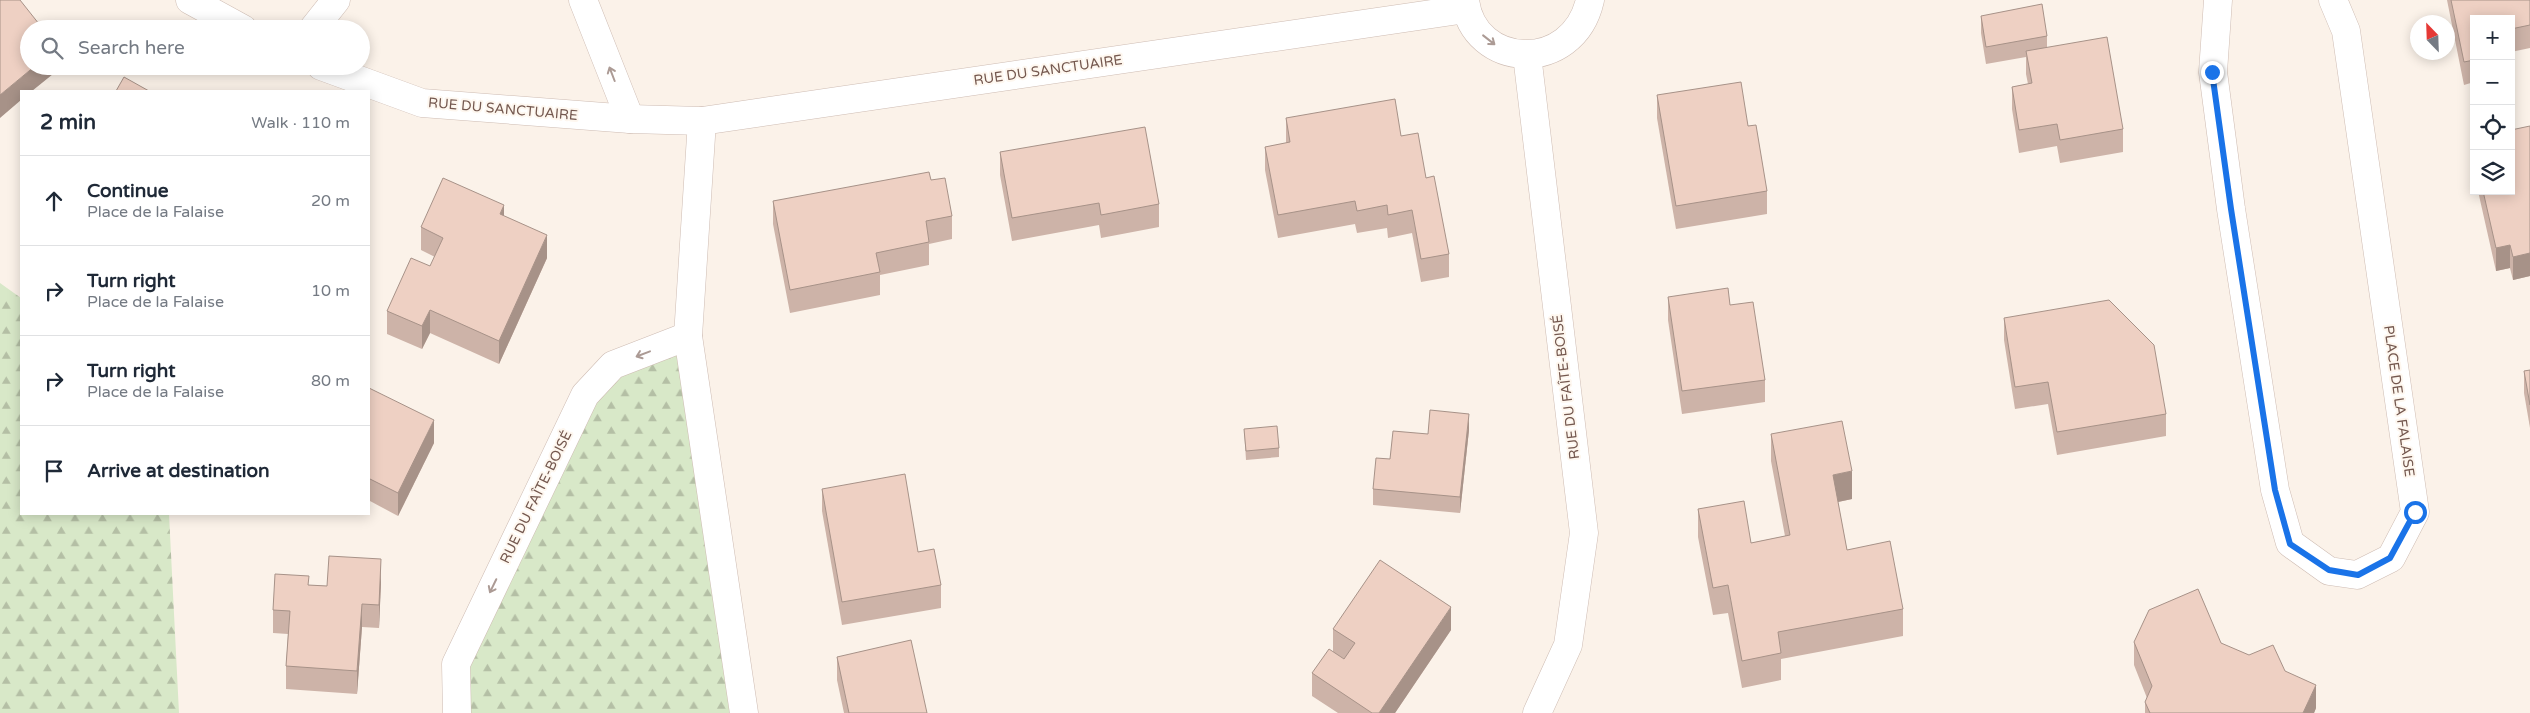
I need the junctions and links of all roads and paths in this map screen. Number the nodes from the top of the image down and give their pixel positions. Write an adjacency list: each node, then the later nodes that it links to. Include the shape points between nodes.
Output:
1 (190, 0): 8 (street)
2 (336, 0): 9 (street)
3 (583, 0): 12 (street, one-way to 3)
4 (1590, 0): 10 (street, via 1578,31 1563,44 1546,52)
5 (2218, 0): 6 (street, PLACE DE LA FALAISE, via 2212,72 2275,490 2290,544 2329,570 2358,575 2390,558 2415,512 2346,31)
6 (2333, 0)
7 (1465, 4): 10 (street, one-way to 10, via 1475,28 1489,42 1506,51); 13 (street, RUE DU SANCTUAIRE)
8 (227, 20)
9 (320, 20)
10 (1526, 55): 17 (street, RUE DU FAÎTE-BOISÉ, via 1584,533 1568,645)
11 (346, 75): 12 (street, RUE DU SANCTUAIRE, via 422,103)
12 (630, 119): 13 (street, RUE DU SANCTUAIRE)
13 (702, 121): 14 (street)
14 (688, 336): 15 (street, RUE DU FAÎTE-BOISÉ, one-way to 15, via 613,365 585,395 456,664); 16 (street)
15 (457, 713)
16 (744, 713)
17 (1537, 713)

